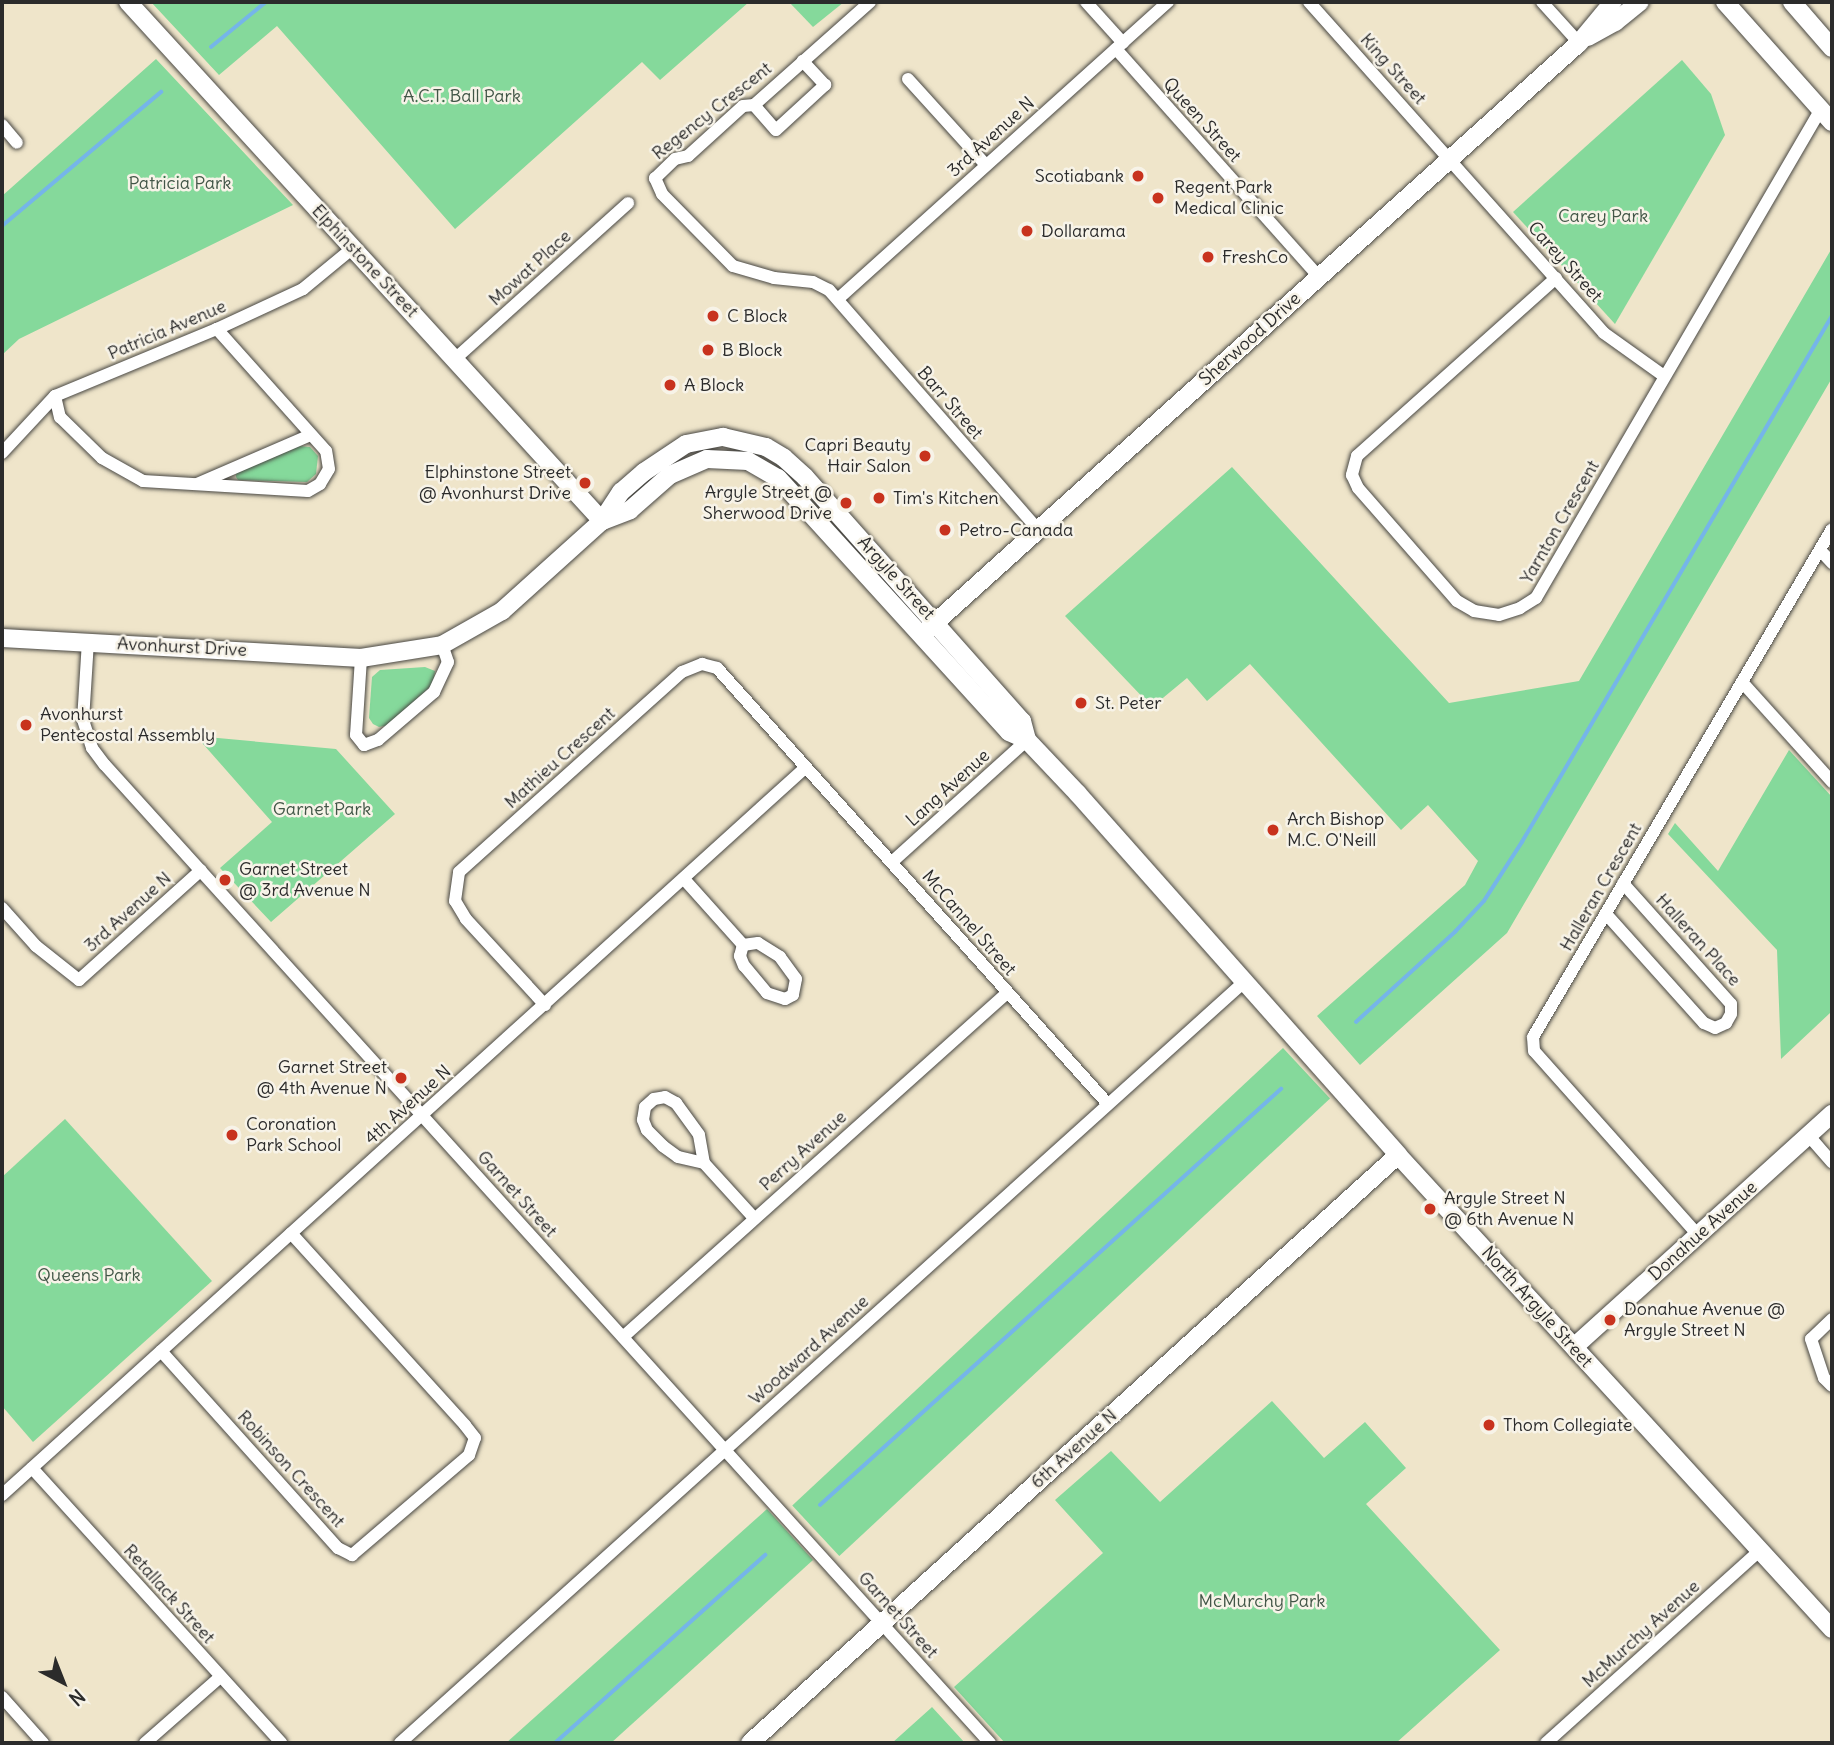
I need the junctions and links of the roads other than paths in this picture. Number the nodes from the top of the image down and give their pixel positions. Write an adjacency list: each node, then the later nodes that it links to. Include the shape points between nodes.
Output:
1 (128, 2): 23 (street, Elphinstone Street)
2 (870, 2): 14 (street, Regency Crescent)
3 (1086, 2): 12 (street)
4 (1168, 2): 12 (street, 3rd Avenue N)
5 (1309, 2): 20 (street, King Street)
6 (1542, 2): 11 (street)
7 (1613, 2): 11 (street, Sherwood Drive)
8 (1640, 2): 11 (street, Sherwood Drive)
9 (1725, 2): 17 (street)
10 (1792, 2): 13 (street)
11 (1579, 43): 20 (street, Sherwood Drive)
12 (1119, 46): 21 (street, 3rd Avenue N); 24 (street, Queen Street)
13 (1832, 48)
14 (803, 61): 16 (street, Regency Crescent); 16 (street, via 825,85 776,130)
15 (908, 79): 21 (street)
16 (754, 105): 26 (street, Regency Crescent, via 743,106 688,156 675,159 655,178 662,194 733,266 774,278 813,282)
17 (1827, 115): 29 (street, Yarnton Crescent)
18 (2, 125): 19 (street)
19 (18, 143)
20 (1450, 159): 24 (street, Sherwood Drive); 25 (street, Carey Street)
21 (986, 165): 26 (street, 3rd Avenue N)
22 (628, 203): 28 (street, Mowat Place)
23 (354, 247): 27 (street, Patricia Avenue, via 303,289); 28 (street, Elphinstone Street)
24 (1319, 277): 38 (street, Sherwood Drive)
25 (1556, 278): 29 (street, Carey Street, via 1613,342); 29 (street, Yarnton Crescent, via 1357,456 1352,475 1358,488 1457,601 1474,611 1499,615 1536,598)
26 (838, 299): 38 (street, Barr Street)
27 (217, 329): 30 (street, Patricia Avenue); 31 (street)
28 (455, 359): 36 (street, Elphinstone Street)
29 (1664, 376)
30 (55, 396): 33 (street, Patricia Avenue); 35 (street, via 60,417 102,458 142,481)
31 (310, 435): 35 (street); 35 (street, via 326,451 329,469 320,484 308,491)
32 (743, 441): 36 (street, Avonhurst Drive, via 723,437 674,450 621,492); 41 (street, Argyle Street, via 785,458)
33 (2, 453)
34 (729, 458): 36 (street, Avonhurst Drive, via 689,464 630,510); 42 (street, Argyle Street, via 748,461 778,478)
35 (193, 485)
36 (602, 520): 45 (street, Avonhurst Drive, via 502,611)
37 (1832, 529): 39 (street, Halleran Crescent)
38 (1038, 530): 41 (street, Sherwood Drive)
39 (1820, 550): 40 (street); 47 (street, Halleran Crescent)
40 (1832, 564)
41 (936, 622): 42 (street, Sherwood Drive); 48 (street, Argyle Street, via 1022,721)
42 (921, 635): 48 (street, Argyle Street, via 1009,732)
43 (2, 638): 44 (street, Avonhurst Drive)
44 (88, 641): 46 (street, Avonhurst Drive); 52 (street, Garnet Street, via 83,720 92,748)
45 (442, 645): 46 (street, Avonhurst Drive); 46 (street, via 448,662 434,692 378,740 364,746 356,735)
46 (362, 657)
47 (1742, 682): 50 (street); 54 (street, Halleran Crescent)
48 (1027, 740): 51 (street, Lang Avenue); 58 (street, Argyle Street)
49 (805, 768): 51 (street, McCannel Street); 53 (street, 4th Avenue N); 60 (street, Mathieu Crescent, via 717,668 702,664 682,672 459,872 455,901 466,919)
50 (1832, 782)
51 (892, 862): 59 (street, McCannel Street)
52 (201, 870): 55 (street, 3rd Avenue N, via 79,980 37,946); 63 (street, Garnet Street)
53 (684, 879): 57 (street); 60 (street, 4th Avenue N)
54 (1623, 883): 56 (street, Halleran Crescent); 56 (street, Halleran Place, via 1731,1004 1726,1023 1715,1028 1704,1023)
55 (2, 908)
56 (1607, 915): 70 (street, Halleran Crescent, via 1543,1017 1533,1037 1534,1051)
57 (743, 945): 57 (street, via 740,956 757,982 776,998 793,995 796,979 780,957 758,943)
58 (1243, 983): 61 (street, Woodward Avenue); 65 (street, North Argyle Street)
59 (1007, 993): 61 (street, McCannel Street); 68 (street, Perry Avenue)
60 (545, 1005): 63 (street, 4th Avenue N)
61 (1107, 1102): 76 (street, Woodward Avenue)
62 (1832, 1114): 64 (street, Donahue Avenue)
63 (423, 1116): 69 (street, 4th Avenue N); 72 (street, Garnet Street)
64 (1809, 1136): 66 (street); 70 (street, Donahue Avenue)
65 (1398, 1155): 73 (street, North Argyle Street); 80 (street, 6th Avenue N)
66 (1832, 1161)
67 (704, 1163): 67 (street, via 699,1135 676,1103 665,1097 645,1107 647,1130 663,1146 678,1157); 68 (street)
68 (754, 1218): 72 (street, Perry Avenue)
69 (291, 1233): 74 (street, 4th Avenue N); 74 (street, Robinson Crescent, via 465,1425 475,1438 469,1455 352,1555 338,1548)
70 (1698, 1236): 73 (street, Donahue Avenue)
71 (1832, 1319): 75 (street, via 1811,1339 1824,1378)
72 (623, 1337): 76 (street, Garnet Street)
73 (1574, 1347): 79 (street, North Argyle Street)
74 (161, 1350): 77 (street, 4th Avenue N)
75 (1832, 1387)
76 (725, 1451): 80 (street, Garnet Street); 87 (street, Woodward Avenue)
77 (32, 1468): 78 (street, 4th Avenue N); 82 (street, Retallack Street)
78 (2, 1495)
79 (1760, 1550): 81 (street, North Argyle Street); 90 (street, McMurchy Avenue)
80 (881, 1623): 88 (street, 6th Avenue N); 89 (street, Garnet Street)
81 (1832, 1629)
82 (220, 1677): 85 (street); 86 (street, Retallack Street)
83 (2, 1697): 84 (street)
84 (43, 1743)
85 (145, 1743)
86 (281, 1743)
87 (400, 1743)
88 (750, 1743)
89 (990, 1743)
90 (1546, 1743)

